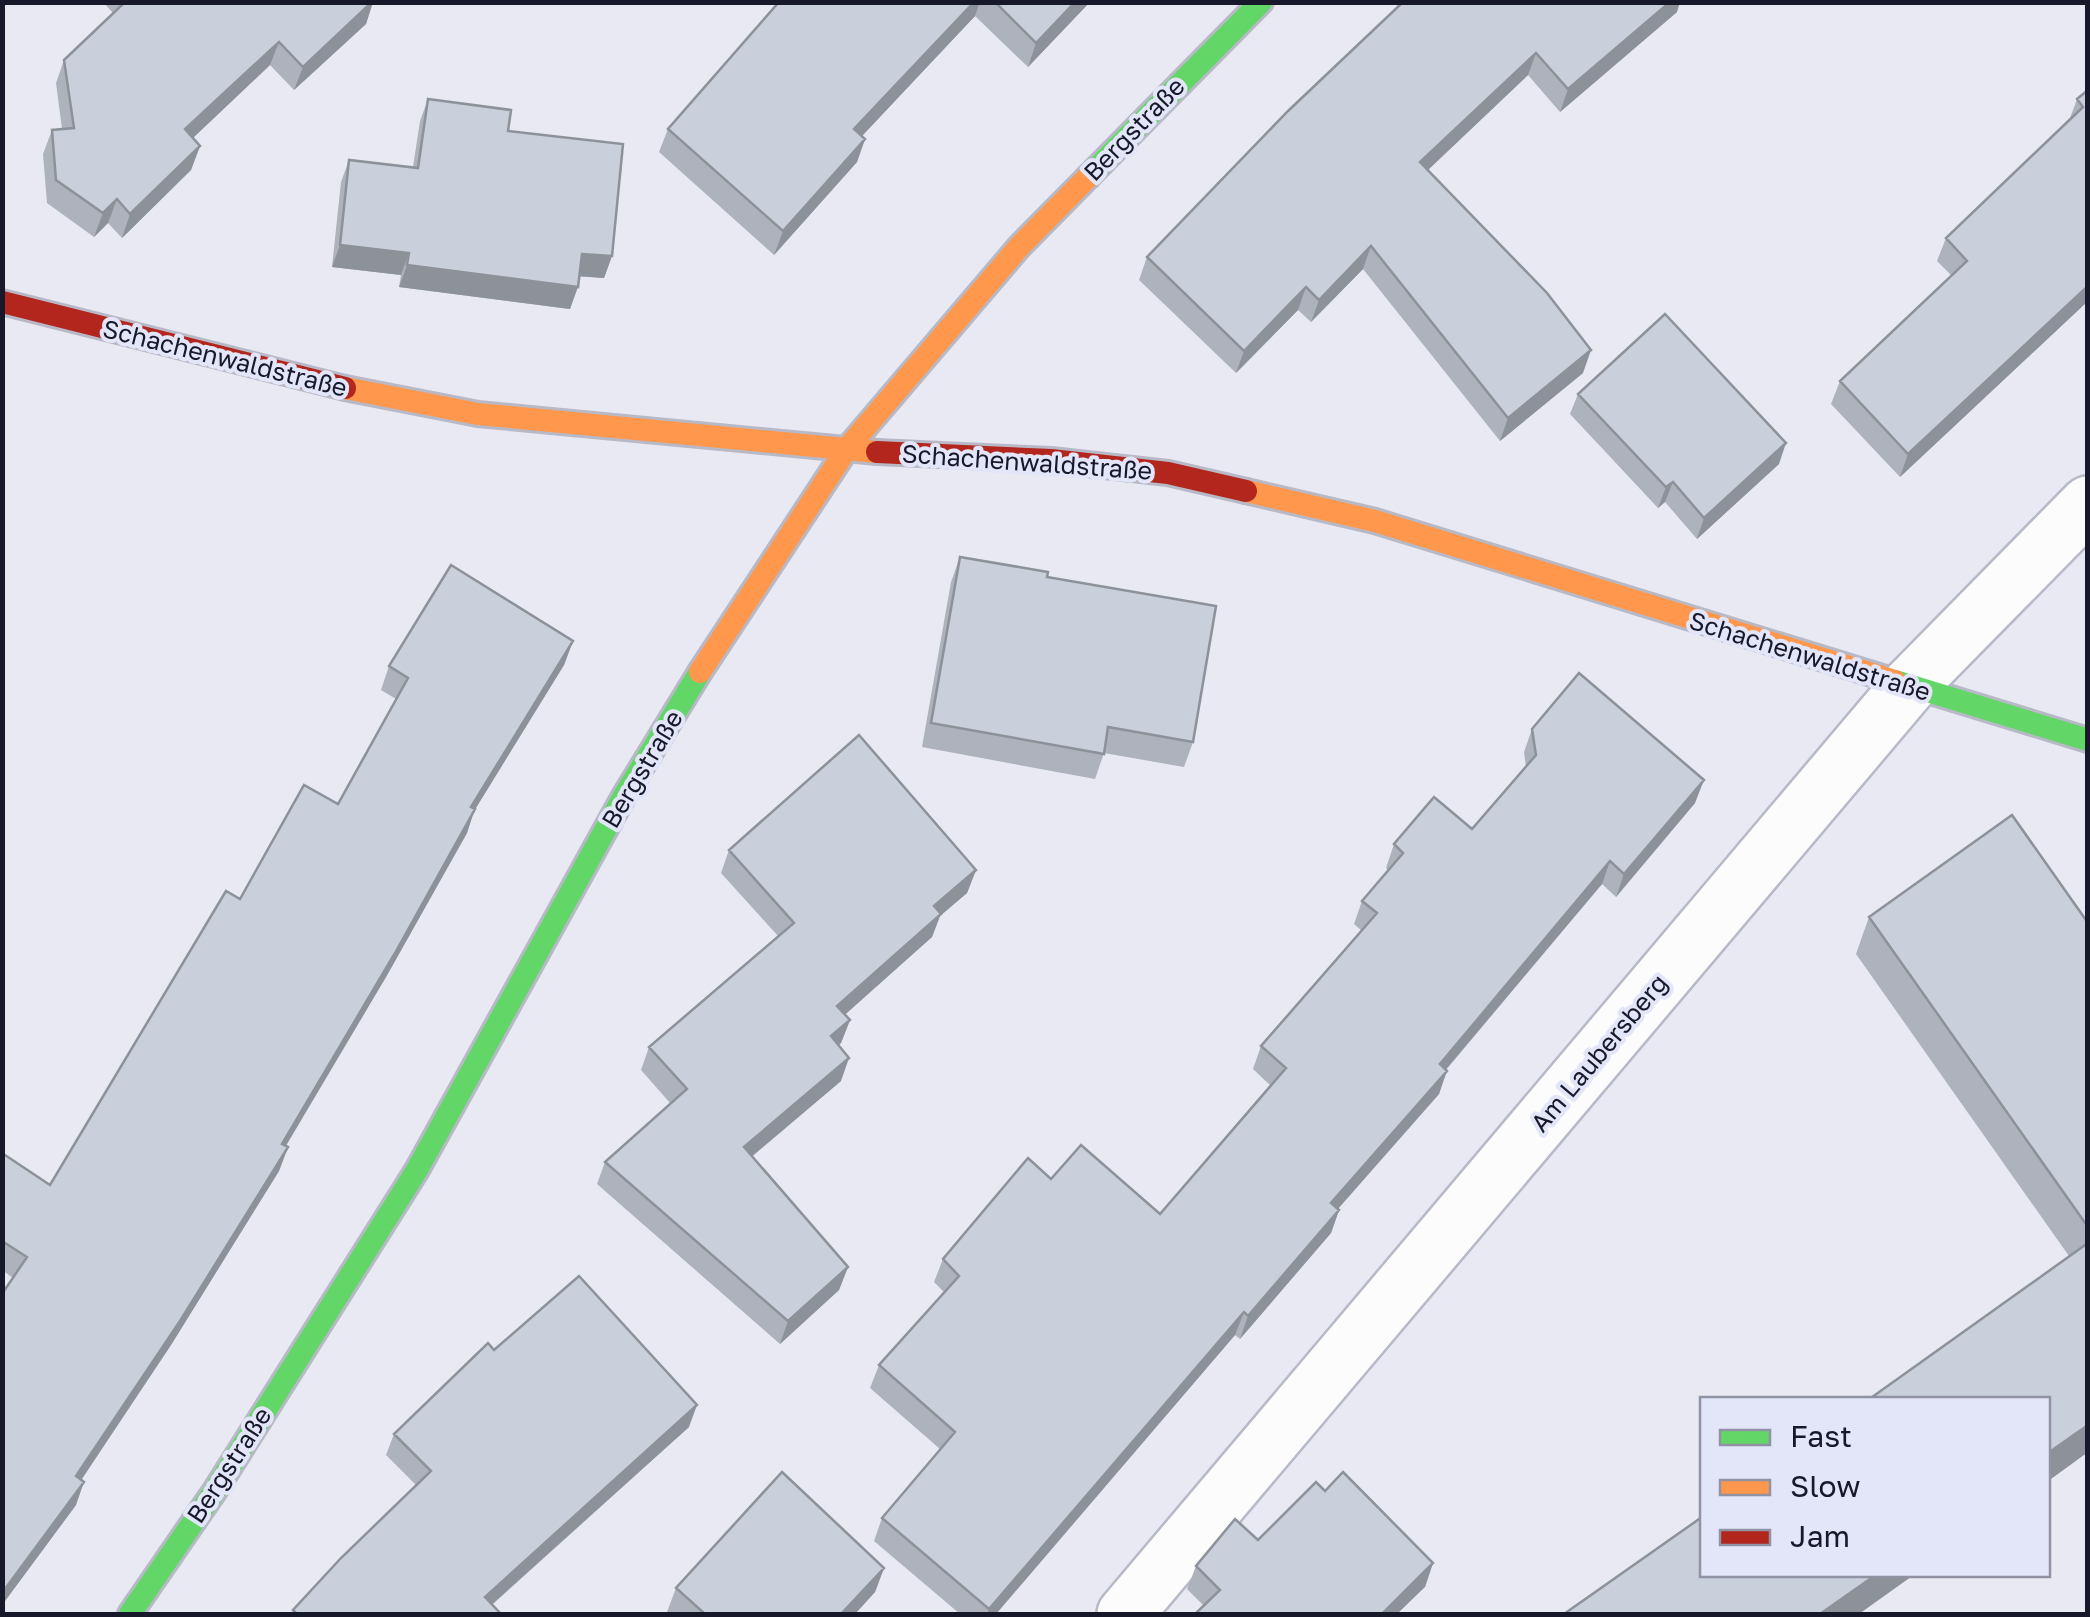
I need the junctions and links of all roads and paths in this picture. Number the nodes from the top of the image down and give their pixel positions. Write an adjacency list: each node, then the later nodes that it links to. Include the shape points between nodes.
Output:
1 (1261, 2): 3 (street, Bergstraße, via 1019,247)
2 (2, 302): 3 (street, Schachenwaldstraße, via 322,384 478,414)
3 (846, 450): 5 (street, Schachenwaldstraße, via 973,454 1168,474 1375,521); 7 (street, Bergstraße, via 624,796 417,1170)
4 (2088, 504): 5 (street, Am Laubersberg)
5 (1909, 686): 6 (street, Schachenwaldstraße); 8 (street, Am Laubersberg)
6 (2088, 740)
7 (130, 1614)
8 (1125, 1614)

